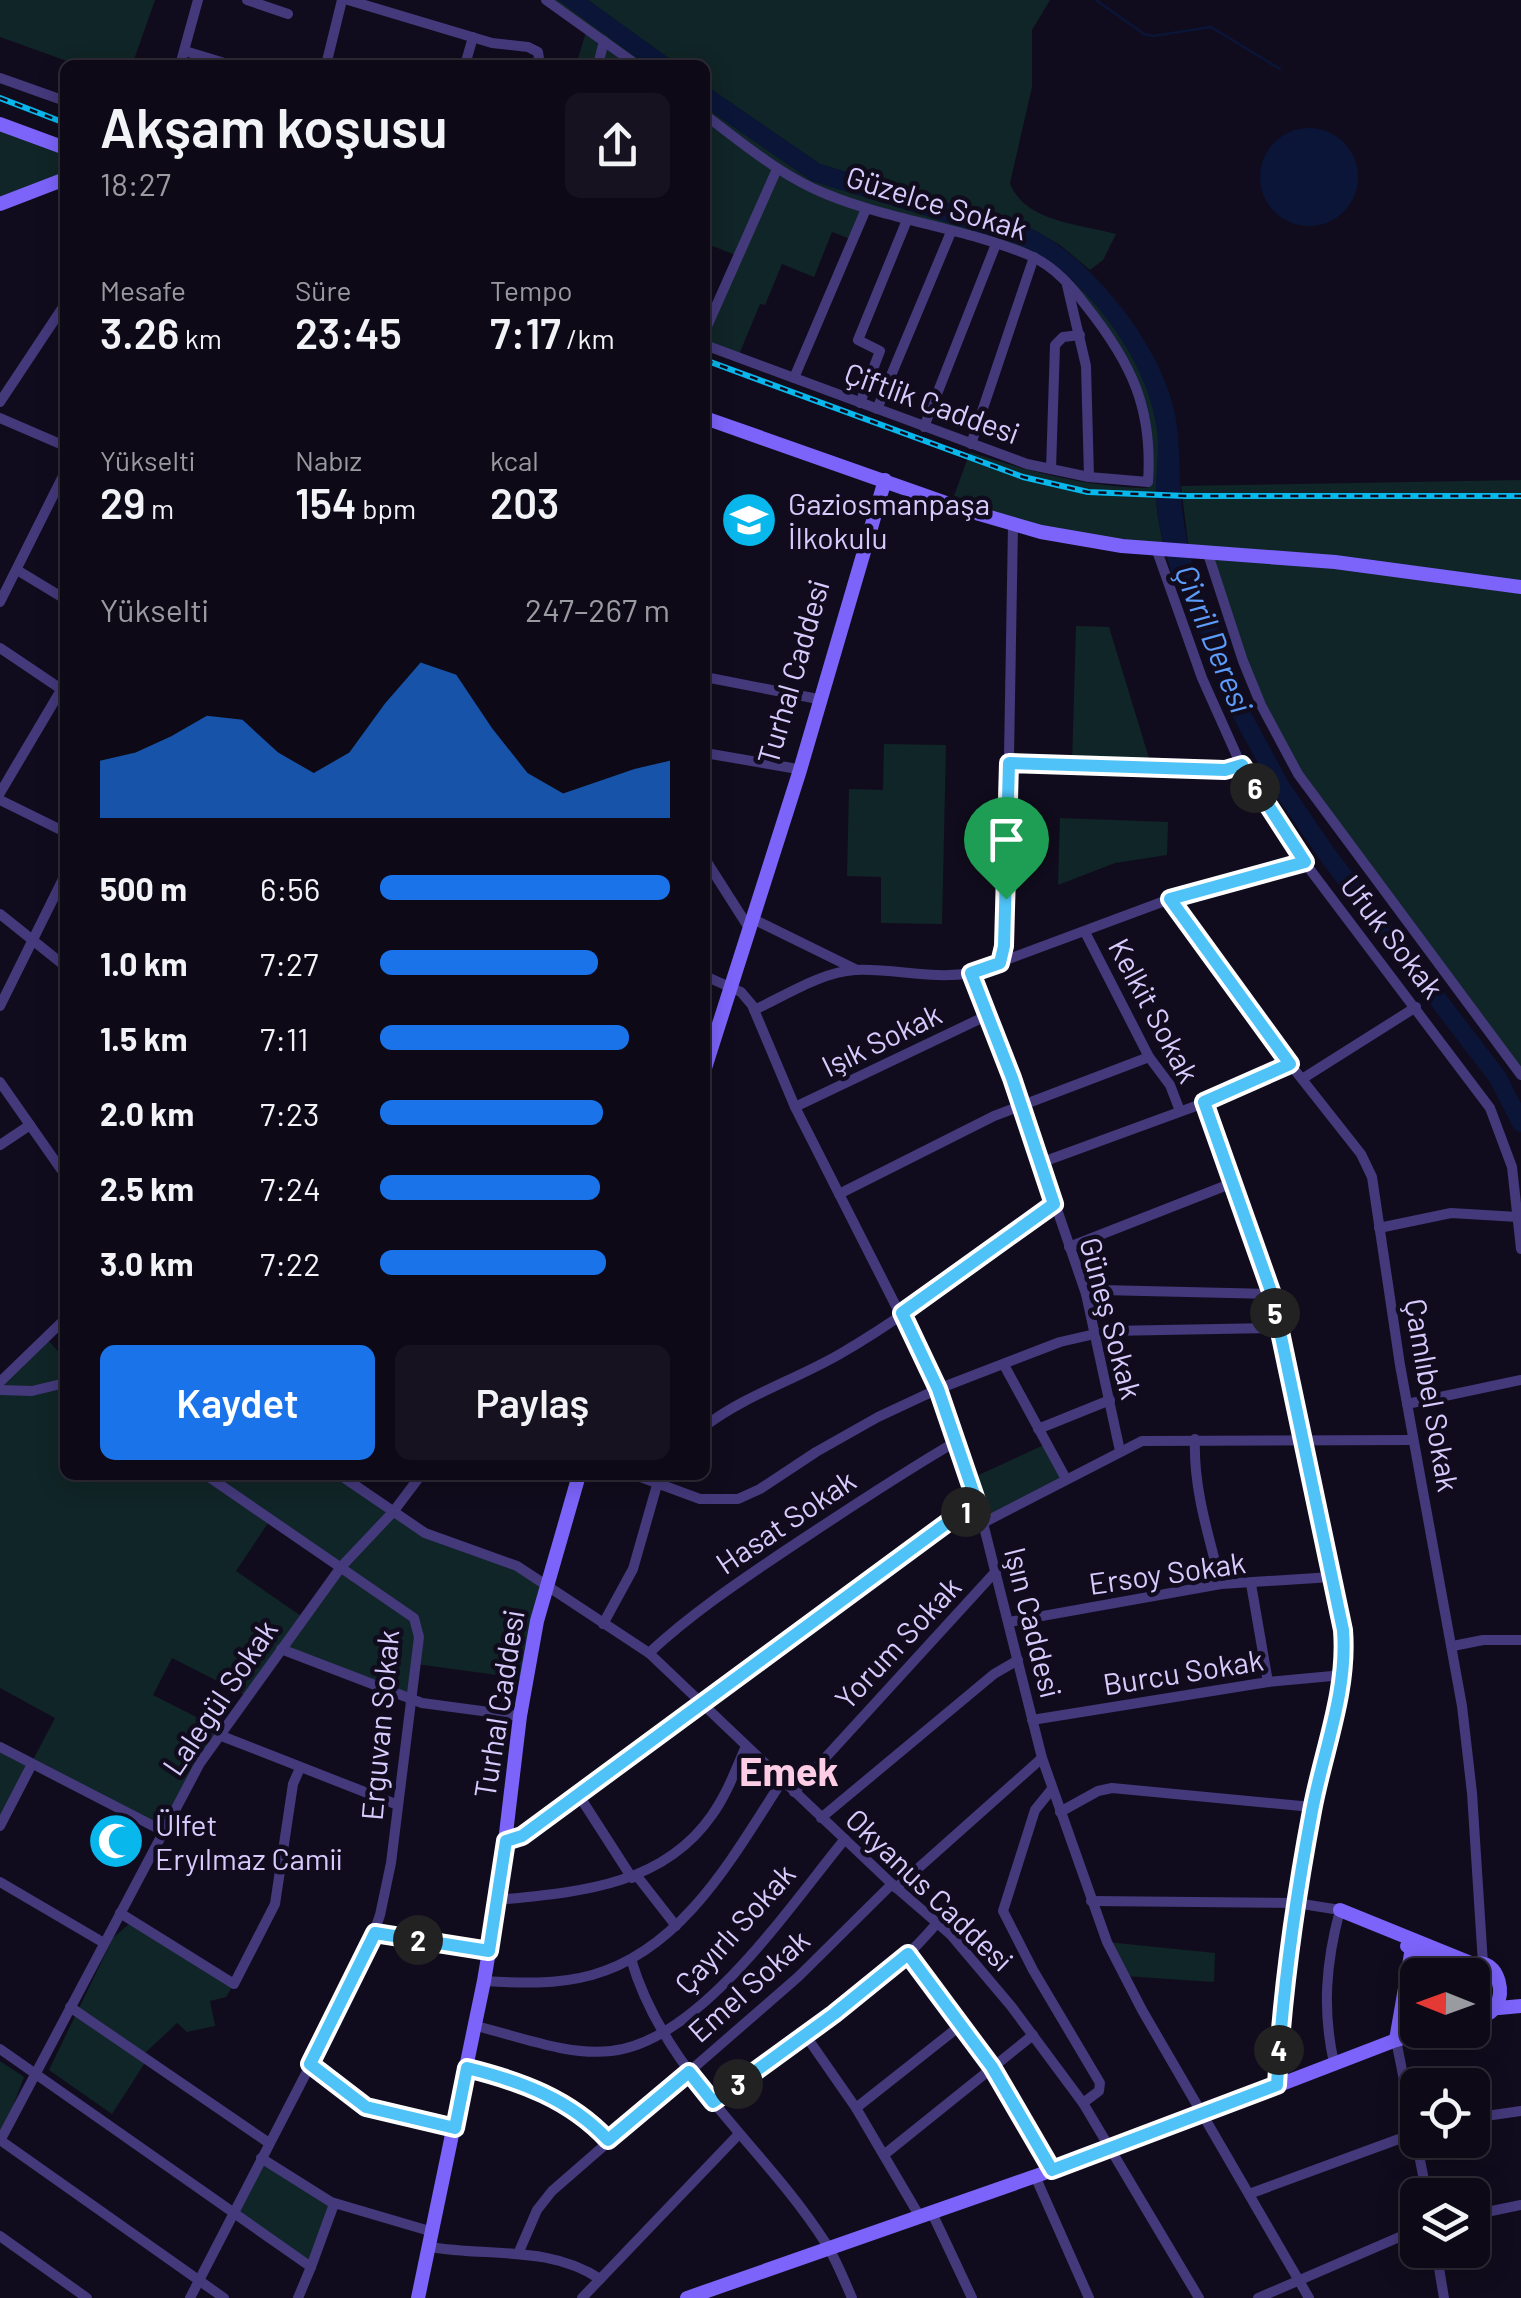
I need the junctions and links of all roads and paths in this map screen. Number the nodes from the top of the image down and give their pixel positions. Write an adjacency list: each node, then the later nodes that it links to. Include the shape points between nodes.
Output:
1 (198, 0): 8 (street)
2 (247, 0): 5 (street)
3 (345, 0): 6 (street); 11 (street)
4 (546, 0): 7 (street)
5 (288, 14)
6 (472, 37): 12 (street); 13 (street, via 532,48)
7 (604, 42): 14 (street); 15 (street)
8 (185, 51): 9 (street); 10 (street)
9 (182, 60)
10 (215, 60)
11 (327, 60)
12 (465, 60)
13 (539, 60)
14 (599, 60)
15 (629, 60)
16 (0, 78): 17 (street)
17 (60, 99)
18 (710, 119): 21 (street, Güzelce Sokak)
19 (0, 124): 20 (street)
20 (60, 146)
21 (778, 170): 24 (street, Güzelce Sokak); 31 (street)
22 (60, 182): 23 (street)
23 (0, 204)
24 (866, 209): 25 (street, Güzelce Sokak); 34 (street)
25 (906, 220): 26 (street, Güzelce Sokak); 36 (street, via 858,339 880,351)
26 (951, 232): 27 (street, Güzelce Sokak); 37 (street)
27 (996, 244): 28 (street, Güzelce Sokak); 40 (street)
28 (1034, 257): 29 (street, Güzelce Sokak); 42 (street)
29 (1066, 281): 32 (street); 47 (street, Güzelce Sokak, via 1132,375 1149,435)
30 (60, 312): 35 (street)
31 (710, 319)
32 (1080, 335): 43 (street, via 1055,345); 44 (street)
33 (710, 347): 34 (street, Çiftlik Caddesi)
34 (794, 378): 36 (street, Çiftlik Caddesi)
35 (0, 402)
36 (860, 403): 37 (street, Çiftlik Caddesi)
37 (878, 409): 40 (street, Çiftlik Caddesi)
38 (0, 418): 41 (street)
39 (710, 420): 45 (street)
40 (924, 427): 42 (street, Çiftlik Caddesi)
41 (60, 444)
42 (971, 444): 43 (street, Çiftlik Caddesi)
43 (1051, 469): 44 (street, Çiftlik Caddesi)
44 (1089, 477): 47 (street, Çiftlik Caddesi)
45 (881, 479): 48 (street); 61 (street, Turhal Caddesi); 71 (street, Turhal Caddesi)
46 (60, 482): 52 (street)
47 (1148, 482)
48 (1013, 525): 49 (street); 63 (street)
49 (1160, 548): 50 (street); 64 (street, Ufuk Sokak, via 1202,678)
50 (1202, 550): 51 (street); 91 (street, via 1261,705 1298,774)
51 (1335, 562): 53 (street); 54 (street)
52 (17, 570): 55 (street); 56 (street)
53 (1521, 578)
54 (1521, 587)
55 (60, 596)
56 (0, 602)
57 (0, 648): 59 (street)
58 (710, 677): 61 (street)
59 (60, 689)
60 (60, 696): 66 (street)
61 (812, 698): 65 (street, Turhal Caddesi)
62 (710, 754): 65 (street)
63 (1009, 763): 64 (street, via 1225,770); 78 (street)
64 (1242, 765): 68 (street, Ufuk Sokak)
65 (792, 768): 71 (street, Turhal Caddesi)
66 (0, 796): 67 (street)
67 (60, 829)
68 (1305, 862): 72 (street); 85 (street, Ufuk Sokak)
69 (710, 866): 74 (street)
70 (60, 884): 76 (street)
71 (762, 884): 74 (street, Turhal Caddesi)
72 (1170, 899): 75 (street); 90 (street, Çamlıbel Sokak)
73 (0, 914): 76 (street)
74 (750, 923): 79 (street); 82 (street, Turhal Caddesi)
75 (1085, 932): 78 (street); 89 (street, Kelkit Sokak)
76 (31, 939): 77 (street); 83 (street)
77 (60, 962)
78 (1000, 963): 80 (street)
79 (858, 970): 80 (street); 86 (street, via 836,972)
80 (971, 973): 87 (street, Güneş Sokak)
81 (710, 978): 82 (street)
82 (730, 987): 86 (street, Işın Caddesi); 88 (street, Turhal Caddesi)
83 (3, 994): 84 (street)
84 (0, 1006)
85 (1416, 1006): 92 (street); 105 (street, Ufuk Sokak, via 1498,1124)
86 (754, 1010): 96 (street, Işın Caddesi)
87 (988, 1015): 95 (street, Güneş Sokak); 96 (street, Işık Sokak)
88 (710, 1052)
89 (1149, 1056): 95 (street); 97 (street, Kelkit Sokak)
90 (1290, 1064): 92 (street, Çamlıbel Sokak); 94 (street)
91 (1521, 1075)
92 (1302, 1079): 106 (street, Çamlıbel Sokak, via 1368,1166)
93 (0, 1082): 98 (street)
94 (1204, 1102): 97 (street); 102 (street)
95 (1021, 1104): 100 (street, Güneş Sokak); 103 (street)
96 (796, 1108): 103 (street, Işın Caddesi)
97 (1180, 1111): 100 (street)
98 (30, 1125): 99 (street); 101 (street)
99 (0, 1145)
100 (1040, 1164): 104 (street, Güneş Sokak)
101 (60, 1169)
102 (1235, 1182): 107 (street); 110 (street)
103 (839, 1194): 111 (street, Işın Caddesi)
104 (1054, 1204): 107 (street, Güneş Sokak); 111 (street)
105 (1518, 1217): 106 (street, via 1450,1213); 108 (street, Ufuk Sokak)
106 (1379, 1228): 122 (street, Çamlıbel Sokak)
107 (1069, 1246): 109 (street, Güneş Sokak)
108 (1521, 1249)
109 (1086, 1294): 110 (street); 114 (street, Güneş Sokak)
110 (1272, 1294): 113 (street)
111 (902, 1313): 119 (street, Işın Caddesi); 123 (street)
112 (60, 1323): 117 (street)
113 (1278, 1328): 114 (street); 126 (street)
114 (1096, 1332): 115 (street); 121 (street, Güneş Sokak)
115 (1004, 1364): 119 (street); 124 (street)
116 (1521, 1380): 122 (street)
117 (0, 1382)
118 (60, 1384): 120 (street)
119 (938, 1389): 128 (street, Işın Caddesi); 135 (street, via 738,1499 700,1499)
120 (0, 1390)
121 (1110, 1400): 124 (street); 129 (street, Güneş Sokak)
122 (1406, 1404): 127 (street, Çamlıbel Sokak)
123 (710, 1422)
124 (1038, 1429): 130 (street)
125 (1195, 1439): 126 (street); 129 (street, via 1142,1441); 142 (street, via 1202,1509)
126 (1300, 1440): 127 (street); 141 (street)
127 (1414, 1440): 148 (street, Çamlıbel Sokak)
128 (958, 1441): 136 (street, Işın Caddesi); 150 (street, Hasat Sokak, via 721,1594)
129 (1120, 1452): 130 (street)
130 (1066, 1479): 138 (street)
131 (213, 1480): 139 (street)
132 (347, 1480): 137 (street, Okyanus Caddesi)
133 (417, 1480): 137 (street, Lalegül Sokak)
134 (577, 1480): 144 (street, Turhal Caddesi)
135 (661, 1480): 146 (street, via 633,1569)
136 (978, 1506): 138 (street, Işın Caddesi); 155 (street)
137 (393, 1512): 139 (street, Lalegül Sokak); 144 (street, Okyanus Caddesi, via 435,1538 516,1566)
138 (984, 1523): 140 (street, Işın Caddesi)
139 (341, 1567): 149 (street, Lalegül Sokak); 154 (street, Erguvan Sokak, via 414,1618 419,1637)
140 (996, 1570): 145 (street, Işın Caddesi); 166 (street, Yorum Sokak)
141 (1332, 1577): 143 (street, Ersoy Sokak); 152 (street, via 1343,1630)
142 (1221, 1584): 143 (street, Ersoy Sokak); 145 (street, Ersoy Sokak)
143 (1251, 1584): 153 (street)
144 (545, 1588): 146 (street, Okyanus Caddesi); 156 (street, Turhal Caddesi)
145 (1009, 1622): 151 (street, Işın Caddesi)
146 (603, 1624): 150 (street, Okyanus Caddesi)
147 (1521, 1640): 148 (street)
148 (1453, 1646): 193 (street, Çamlıbel Sokak, via 1472,1793)
149 (281, 1649): 154 (street); 158 (street, Lalegül Sokak)
150 (648, 1653): 155 (street, Okyanus Caddesi)
151 (1018, 1660): 157 (street, Işın Caddesi); 171 (street)
152 (1343, 1675): 153 (street, Burcu Sokak); 169 (street)
153 (1268, 1682): 157 (street, Burcu Sokak)
154 (412, 1699): 156 (street); 168 (street, Erguvan Sokak)
155 (702, 1702): 159 (street, Okyanus Caddesi); 167 (street)
156 (520, 1716): 175 (street, Turhal Caddesi)
157 (1032, 1720): 161 (street, Işın Caddesi)
158 (218, 1735): 163 (street); 173 (street, Lalegül Sokak)
159 (746, 1746): 164 (street, Okyanus Caddesi); 176 (street, via 703,1827)
160 (0, 1747): 162 (street)
161 (1042, 1758): 165 (street, Işın Caddesi); 178 (street, Emel Sokak)
162 (32, 1764): 172 (street); 173 (street)
163 (300, 1768): 168 (street); 183 (street, via 275,1904 234,1984)
164 (782, 1781): 166 (street, Okyanus Caddesi); 185 (street)
165 (1052, 1789): 170 (street, Işın Caddesi); 221 (street, via 1034,1810 1003,1911 1100,2083 1099,2092)
166 (794, 1792): 171 (street, Okyanus Caddesi)
167 (578, 1794): 175 (street); 176 (street)
168 (398, 1805): 186 (street, Erguvan Sokak)
169 (1312, 1807): 170 (street, via 1112,1788); 181 (street)
170 (1060, 1812): 180 (street, Işın Caddesi)
171 (821, 1818): 174 (street, Okyanus Caddesi)
172 (1, 1821)
173 (163, 1831): 183 (street, Lalegül Sokak)
174 (845, 1839): 178 (street, Okyanus Caddesi); 205 (street, Çayırlı Sokak, via 723,1984)
175 (506, 1841): 179 (street, Turhal Caddesi)
176 (635, 1877): 179 (street, via 594,1889); 185 (street)
177 (0, 1882): 187 (street)
178 (894, 1886): 184 (street, Okyanus Caddesi); 217 (street, Emel Sokak)
179 (498, 1900): 189 (street, Turhal Caddesi)
180 (1092, 1900): 181 (street); 224 (street, Işın Caddesi, via 1129,1986)
181 (1296, 1903): 182 (street); 219 (street)
182 (1340, 1910): 188 (street); 192 (street); 212 (street, via 1326,1978)
183 (120, 1913): 187 (street, Lalegül Sokak)
184 (937, 1923): 190 (street); 206 (street, Okyanus Caddesi)
185 (676, 1926): 194 (street)
186 (375, 1933): 189 (street); 213 (street, Erguvan Sokak)
187 (104, 1943): 200 (street, Lalegül Sokak)
188 (1412, 1948): 191 (street); 210 (street)
189 (489, 1951): 198 (street, Turhal Caddesi)
190 (908, 1954): 203 (street); 207 (street)
191 (1427, 1958)
192 (1463, 1958)
193 (1478, 1958)
194 (631, 1959): 198 (street, via 575,1979); 205 (street)
195 (1490, 1969): 196 (street)
196 (1500, 1974): 197 (street); 201 (street, via 1506,1991)
197 (1516, 1980)
198 (484, 1982): 204 (street, Turhal Caddesi)
199 (1521, 2006): 201 (street)
200 (70, 2007): 218 (street, Lalegül Sokak); 231 (street)
201 (1499, 2008): 202 (street)
202 (1490, 2014)
203 (961, 2025): 214 (street); 222 (street)
204 (476, 2026): 205 (street, Çayırlı Sokak, via 598,2052); 215 (street, Turhal Caddesi)
205 (661, 2033): 217 (street)
206 (1033, 2035): 214 (street); 221 (street, Okyanus Caddesi)
207 (806, 2036): 220 (street); 222 (street)
208 (1400, 2038): 210 (street)
209 (1400, 2039): 210 (street)
210 (1396, 2040): 212 (street); 216 (street)
211 (0, 2048): 218 (street)
212 (1334, 2063): 219 (street)
213 (310, 2064): 226 (street, via 366,2107); 231 (street, Erguvan Sokak)
214 (992, 2067): 233 (street); 235 (street)
215 (467, 2068): 226 (street, Turhal Caddesi); 230 (street, via 544,2093)
216 (1402, 2068)
217 (689, 2072): 220 (street); 230 (street, Emel Sokak)
218 (35, 2073): 229 (street, Lalegül Sokak); 241 (street)
219 (1277, 2085): 224 (street)
220 (713, 2102): 227 (street)
221 (1083, 2103): 232 (street, Okyanus Caddesi)
222 (856, 2108): 233 (street)
223 (1521, 2111): 225 (street)
224 (1202, 2113): 232 (street); 237 (street, Işın Caddesi)
225 (1490, 2115)
226 (455, 2128): 245 (street, Turhal Caddesi)
227 (738, 2135): 246 (street); 250 (street)
228 (1400, 2139): 237 (street)
229 (0, 2140): 251 (street)
230 (608, 2140): 247 (street, Emel Sokak, via 541,2204)
231 (269, 2144): 234 (street, Erguvan Sokak)
232 (1113, 2150): 235 (street); 263 (street, Okyanus Caddesi)
233 (885, 2154): 242 (street)
234 (261, 2158): 238 (street); 241 (street, Erguvan Sokak)
235 (1052, 2170): 236 (street)
236 (1035, 2176): 242 (street); 262 (street)
237 (1249, 2194): 252 (street, Işın Caddesi)
238 (334, 2204): 245 (street); 248 (street)
239 (1521, 2205): 240 (street)
240 (1490, 2211)
241 (234, 2212): 248 (street); 251 (street, Erguvan Sokak)
242 (926, 2215): 246 (street); 261 (street)
243 (0, 2236): 253 (street)
244 (1400, 2236): 252 (street)
245 (432, 2240): 247 (street); 257 (street, Turhal Caddesi)
246 (829, 2248): 259 (street); 260 (street)
247 (518, 2254): 250 (street, via 570,2263)
248 (311, 2267): 256 (street)
249 (1439, 2268): 266 (street)
250 (600, 2279): 258 (street)
251 (199, 2280): 254 (street, Erguvan Sokak); 255 (street)
252 (1298, 2280): 264 (street); 265 (street, Işın Caddesi)
253 (88, 2298)
254 (190, 2298)
255 (224, 2298)
256 (298, 2298)
257 (418, 2298)
258 (582, 2298)
259 (687, 2298)
260 (852, 2298)
261 (972, 2298)
262 (1089, 2298)
263 (1199, 2298)
264 (1258, 2298)
265 (1309, 2298)
266 (1444, 2298)

